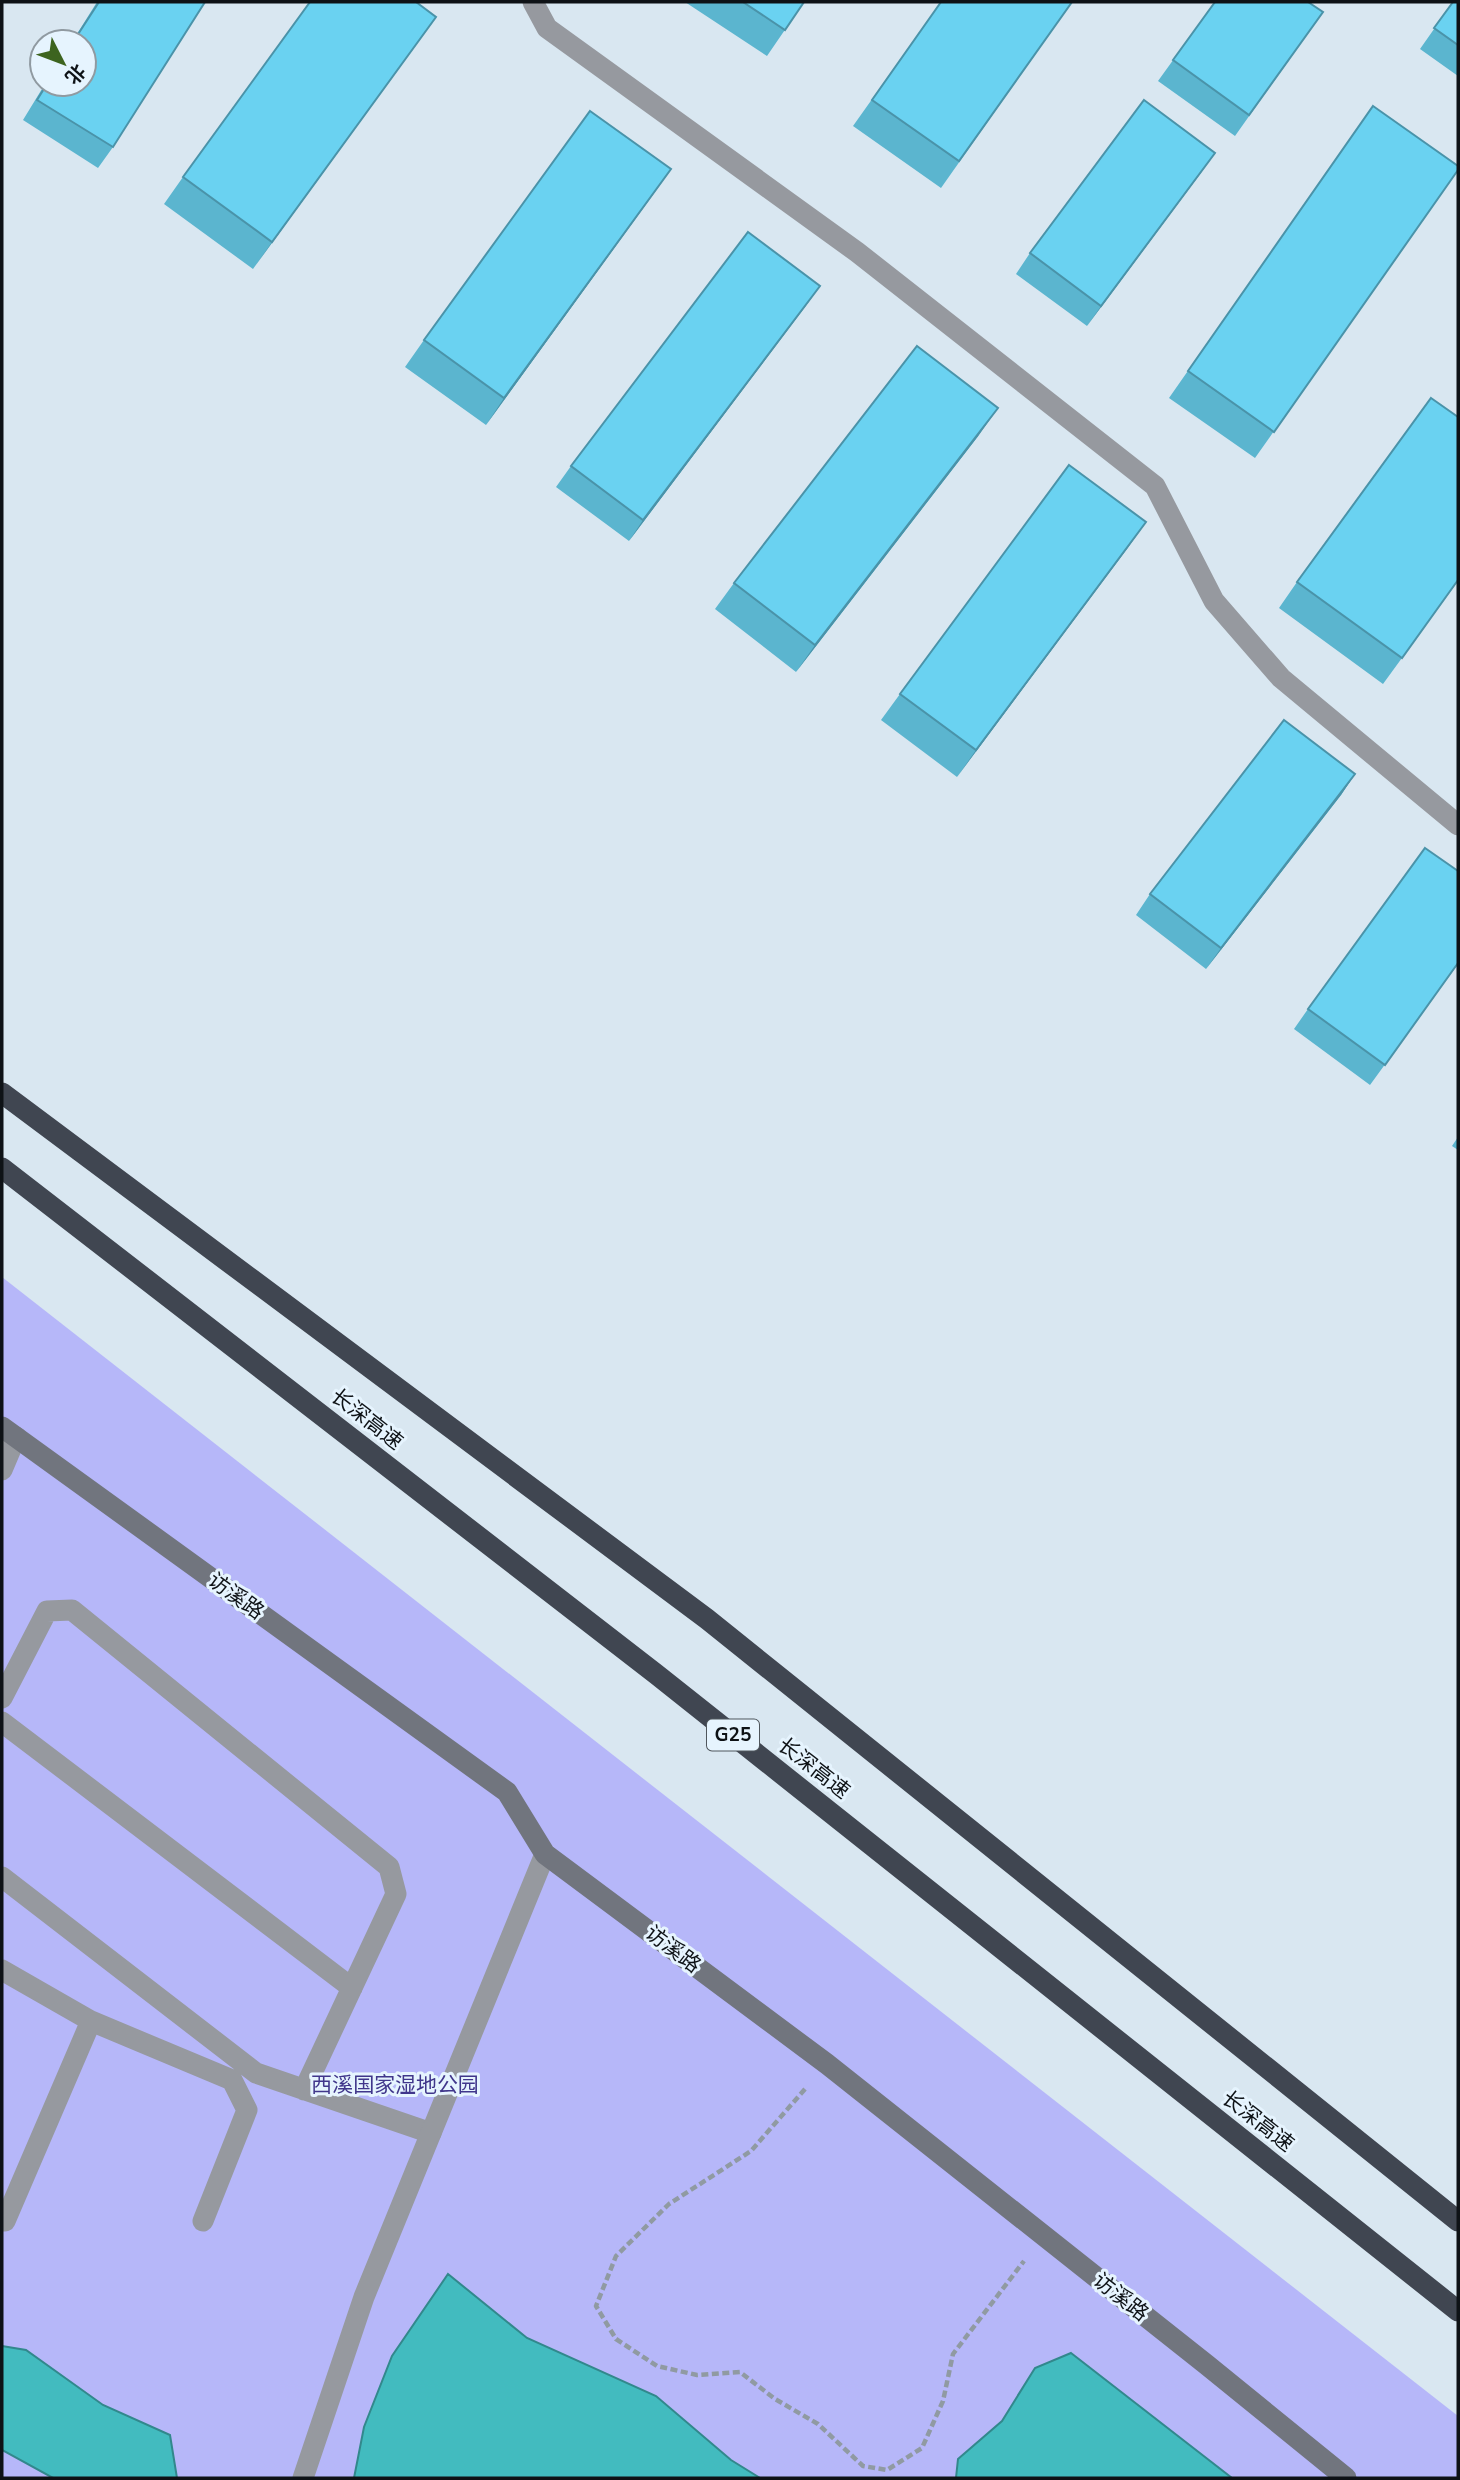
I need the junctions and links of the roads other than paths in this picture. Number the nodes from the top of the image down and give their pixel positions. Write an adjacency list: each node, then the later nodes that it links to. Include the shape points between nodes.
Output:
1 (533, 2): 2 (street, via 547,28 857,252 1155,486 1214,601 1281,678)
2 (1458, 825)
3 (2, 1093): 18 (highway, 长深高速, via 707,1619)
4 (2, 1168): 19 (highway, 长深高速 / G25, via 656,1674)
5 (9, 1432): 6 (street); 9 (street, 访溪路, via 508,1792)
6 (2, 1470)
7 (2, 1698): 12 (street, via 47,1611 72,1610 389,1867 396,1894)
8 (2, 1722): 12 (street)
9 (545, 1854): 15 (street); 21 (street, 访溪路, via 827,2064)
10 (2, 1877): 14 (street, via 256,2073)
11 (2, 1970): 13 (street)
12 (352, 1988): 14 (street)
13 (91, 2021): 16 (street); 17 (street, via 232,2080 247,2110)
14 (304, 2090): 15 (street)
15 (430, 2133): 20 (street, via 364,2297)
16 (5, 2221)
17 (203, 2221)
18 (1458, 2221)
19 (1458, 2311)
20 (303, 2478)
21 (1346, 2478)

